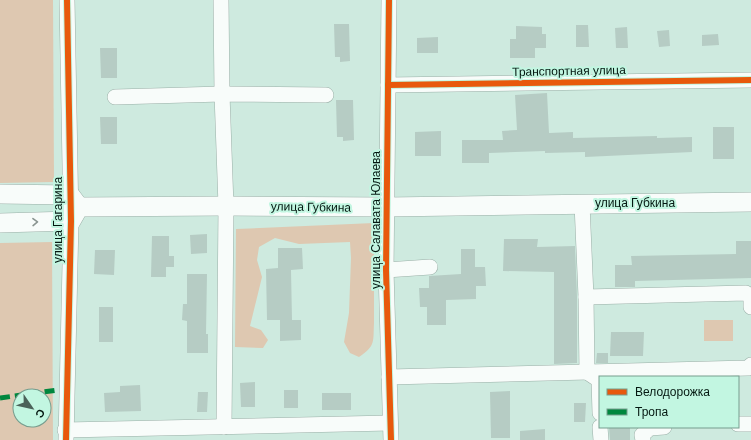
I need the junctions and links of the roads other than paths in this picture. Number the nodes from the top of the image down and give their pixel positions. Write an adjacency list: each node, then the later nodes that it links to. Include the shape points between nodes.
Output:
1 (67, 0): 14 (street, улица Гагарина)
2 (221, 0): 6 (street)
3 (389, 0): 5 (street, улица Салавата Юлаева)
4 (751, 80): 5 (street, Транспортная улица)
5 (388, 85): 13 (street, улица Салавата Юлаева)
6 (222, 94): 7 (street); 8 (street); 12 (street)
7 (326, 95)
8 (115, 97)
9 (0, 194): 14 (main road, улица Губкина)
10 (751, 202): 11 (main road, улица Губкина)
11 (582, 204): 13 (main road, улица Губкина); 18 (street)
12 (226, 206): 13 (main road, улица Губкина); 14 (main road, улица Губкина); 27 (street)
13 (387, 207): 17 (street, улица Салавата Юлаева)
14 (73, 208): 15 (main road, улица Губкина, one-way to 14); 30 (street, улица Гагарина)
15 (0, 223)
16 (430, 267): 17 (street)
17 (386, 270): 22 (street, улица Салавата Юлаева)
18 (586, 296): 19 (street, via 746,293 751,297); 21 (street)
19 (751, 307)
20 (751, 365): 21 (street, via 748,368)
21 (587, 372): 22 (street); 23 (street)
22 (389, 376): 24 (street, улица Салавата Юлаева)
23 (599, 380)
24 (390, 423): 27 (street); 31 (street, улица Салавата Юлаева)
25 (739, 424): 26 (street)
26 (751, 424)
27 (224, 427): 30 (street)
28 (600, 428): 32 (street)
29 (650, 428): 33 (street, via 642,435)
30 (66, 435)
31 (391, 440)
32 (601, 440)
33 (643, 440)

